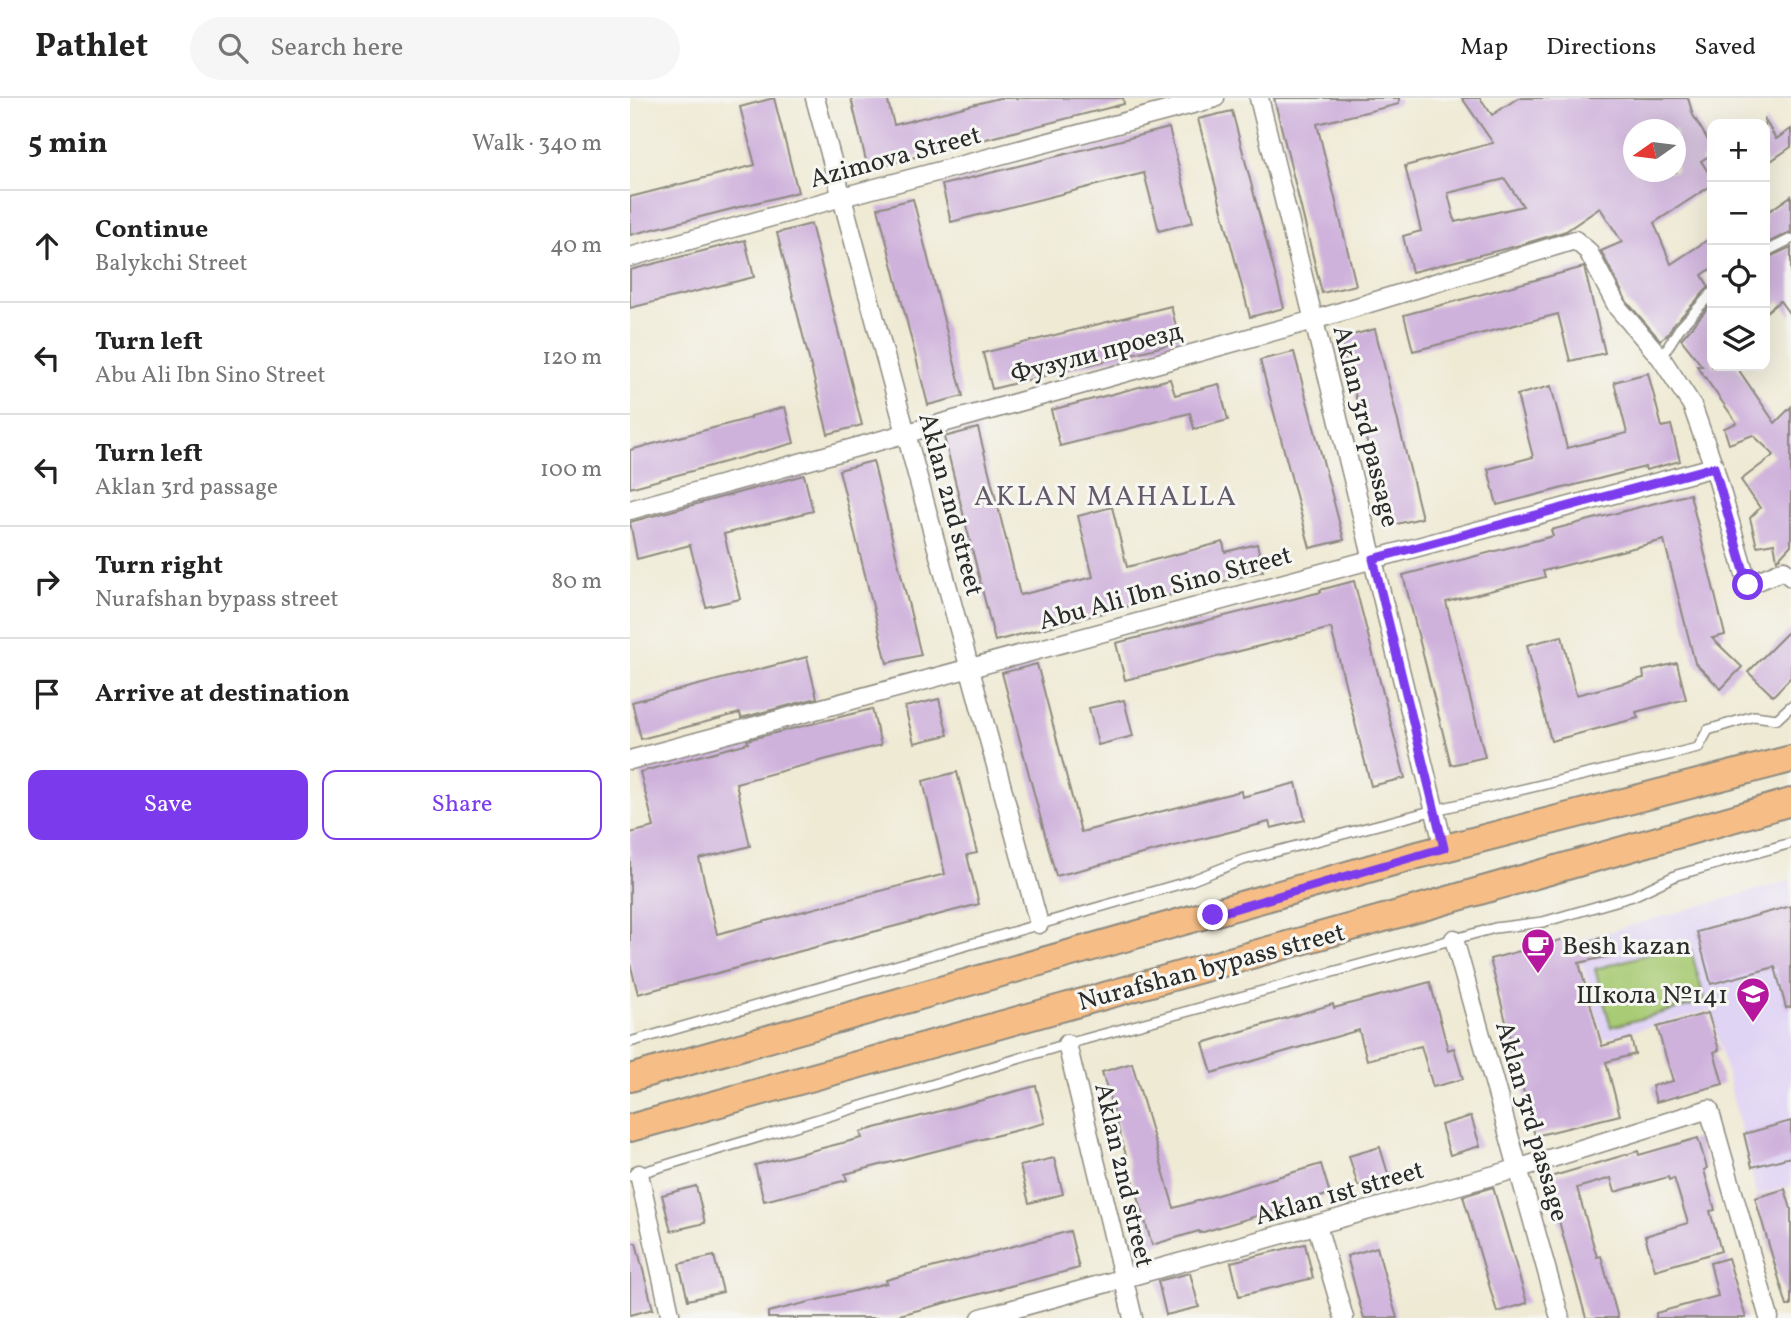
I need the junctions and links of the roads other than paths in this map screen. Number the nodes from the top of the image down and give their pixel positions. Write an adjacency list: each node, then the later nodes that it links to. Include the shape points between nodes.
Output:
1 (815, 98): 4 (street, Аklаn 2nd street)
2 (1215, 98): 4 (street, Azimova Street)
3 (1259, 98): 9 (street, Аklаn 3rd passage)
4 (842, 197): 7 (street, Azimova Street); 11 (street, Аklаn 2nd street)
5 (1791, 239): 6 (lane)
6 (1770, 250)
7 (630, 257)
8 (1707, 298): 10 (lane)
9 (1314, 320): 10 (street, Фузули проезд, via 1575,240 1588,251 1618,308); 11 (street, Фузули проезд); 14 (street, Аklаn 3rd passage)
10 (1661, 358): 12 (street, via 1692,405)
11 (905, 432): 13 (street, Фузули проезд); 16 (street, Аklаn 2nd street)
12 (1714, 467): 14 (street, Abu Ali Ibn Sino Street); 15 (street, via 1748,585)
13 (630, 510)
14 (1373, 559): 16 (street, Abu Ali Ibn Sino Street); 21 (street, Аklаn 3rd passage)
15 (1789, 570)
16 (969, 667): 19 (street, Abu Ali Ibn Sino Street); 24 (street, Аklаn 2nd street)
17 (1791, 705): 21 (lane, via 1777,719 1754,716 1708,730 1698,748)
18 (1791, 759): 23 (main road, Nurafshan bypass street)
19 (630, 760)
20 (1791, 802): 29 (main road, Nurafshan bypass street)
21 (1435, 810): 23 (street, Аklаn 3rd passage); 24 (lane, via 1244,860 1190,881)
22 (1791, 843): 25 (lane, via 1677,875 1633,896 1543,922)
23 (1444, 848): 28 (main road, Nurafshan bypass street)
24 (1039, 925): 26 (lane)
25 (1454, 939): 27 (lane); 30 (street, Аklаn 3rd passage)
26 (630, 1042)
27 (1067, 1044): 31 (lane); 33 (street, Аklаn 2nd street)
28 (630, 1078)
29 (630, 1128)
30 (1520, 1168): 32 (street, Aklan 1st street); 38 (street, Аklаn 3rd passage); 39 (street, Aklan 1st street, via 1709,1109)
31 (634, 1175): 34 (street)
32 (1317, 1226): 33 (street, Aklan 1st street); 37 (street)
33 (1123, 1280): 35 (street, Aklan 1st street); 36 (street, Аklаn 2nd street)
34 (671, 1318)
35 (981, 1318)
36 (1133, 1318)
37 (1344, 1318)
38 (1560, 1318)
39 (1769, 1318)

